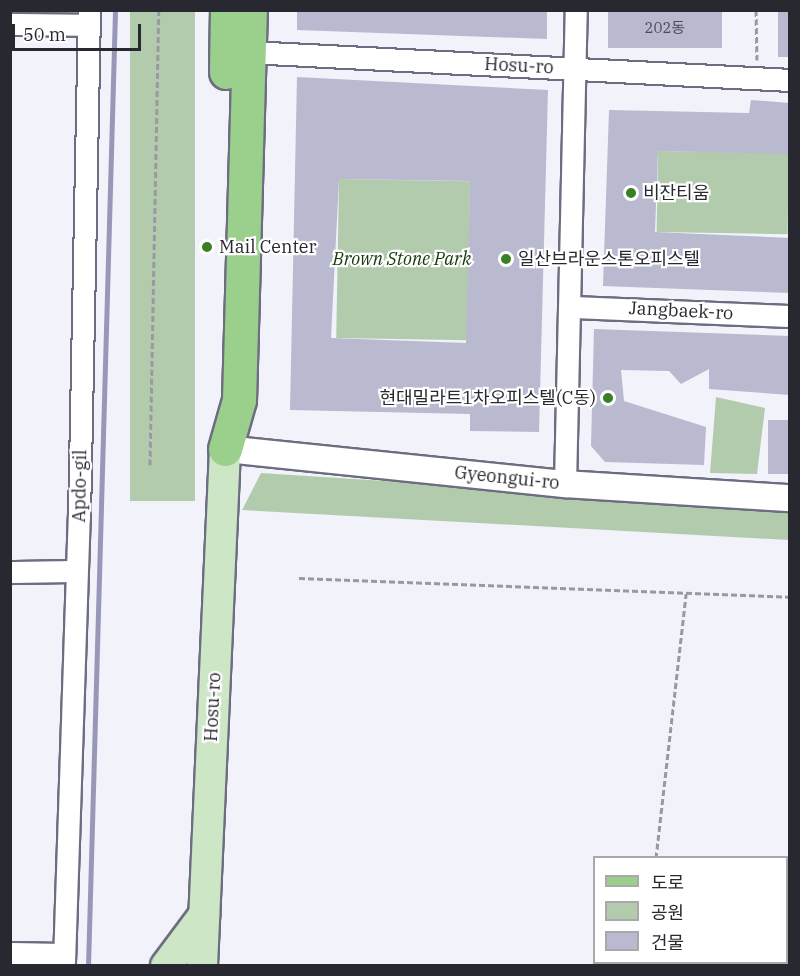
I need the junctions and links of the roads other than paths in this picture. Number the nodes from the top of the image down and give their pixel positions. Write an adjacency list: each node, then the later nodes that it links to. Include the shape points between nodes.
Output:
1 (227, 10): 11 (main road, Hosu-ro, via 220,397)
2 (250, 10): 6 (main road, Hosu-ro)
3 (576, 10): 7 (street)
4 (89, 18): 5 (street); 14 (street, Apdo-gil)
5 (10, 24)
6 (249, 52): 7 (street, Hosu-ro); 11 (main road, Hosu-ro, via 239,400)
7 (575, 69): 8 (street, Hosu-ro); 9 (street)
8 (789, 80)
9 (572, 307): 10 (street, Jangbaek-ro); 12 (street)
10 (789, 316)
11 (225, 449): 12 (street, Gyeongui-ro); 16 (main road, Hosu-ro)
12 (565, 484): 13 (street, Gyeongui-ro)
13 (789, 498)
14 (76, 571): 15 (street); 17 (street, Apdo-gil, via 64,958)
15 (10, 572)
16 (204, 915): 18 (main road); 19 (main road, Hosu-ro)
17 (10, 953)
18 (166, 966)
19 (201, 966)

